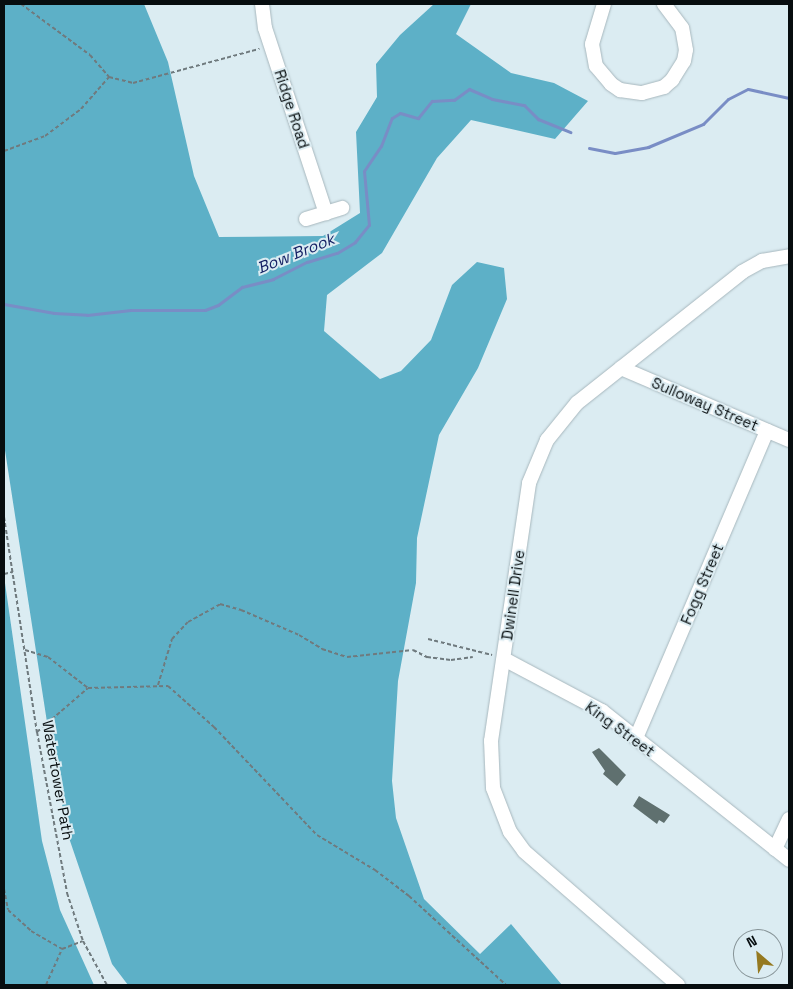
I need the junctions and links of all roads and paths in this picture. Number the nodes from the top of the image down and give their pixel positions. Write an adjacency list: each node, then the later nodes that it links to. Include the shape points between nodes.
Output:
1 (21, 4): 6 (path, via 90,55)
2 (262, 4): 5 (street, Ridge Road)
3 (604, 4): 4 (street, via 592,44 596,66 610,84 620,90 642,94 664,87 684,61 686,50 682,28)
4 (664, 4)
5 (272, 46): 6 (path, via 134,83); 9 (street, Ridge Road)
6 (109, 77): 7 (path, via 81,109 45,136)
7 (4, 151)
8 (342, 208): 9 (street)
9 (326, 213): 10 (street)
10 (306, 219)
11 (789, 256): 12 (street, Dwinell Drive, via 762,261 742,272)
12 (621, 368): 13 (street, Sulloway Street); 23 (street, Dwinell Drive, via 560,421 536,461 529,483)
13 (768, 431): 14 (street, Sulloway Street); 27 (street, Fogg Street)
14 (789, 440)
15 (4, 517): 16 (path, Watertower Path)
16 (12, 572): 17 (path); 21 (path, Watertower Path)
17 (4, 574)
18 (428, 639): 23 (path)
19 (4, 640): 20 (path)
20 (4, 647)
21 (24, 650): 25 (path, via 48,657); 26 (path, Watertower Path)
22 (473, 657): 24 (path, via 451,660 427,657 413,650 347,657 241,610 220,604 188,622 172,639)
23 (504, 659): 27 (street, King Street, via 602,712); 37 (street, Dwinell Drive, via 490,764 493,788 510,832 524,851)
24 (158, 685): 25 (path, via 100,690); 36 (path, via 168,686 214,727 317,835 375,870 408,896)
25 (88, 688): 26 (path)
26 (37, 732): 32 (path, Watertower Path, via 67,893)
27 (636, 738): 29 (street, King Street)
28 (789, 819): 29 (street)
29 (775, 849): 30 (street, King Street)
30 (789, 860)
31 (4, 889): 33 (path, via 8,910 31,931)
32 (83, 941): 33 (path); 35 (path, Watertower Path)
33 (62, 949): 34 (path)
34 (46, 985)
35 (107, 985)
36 (506, 985)
37 (678, 985)

